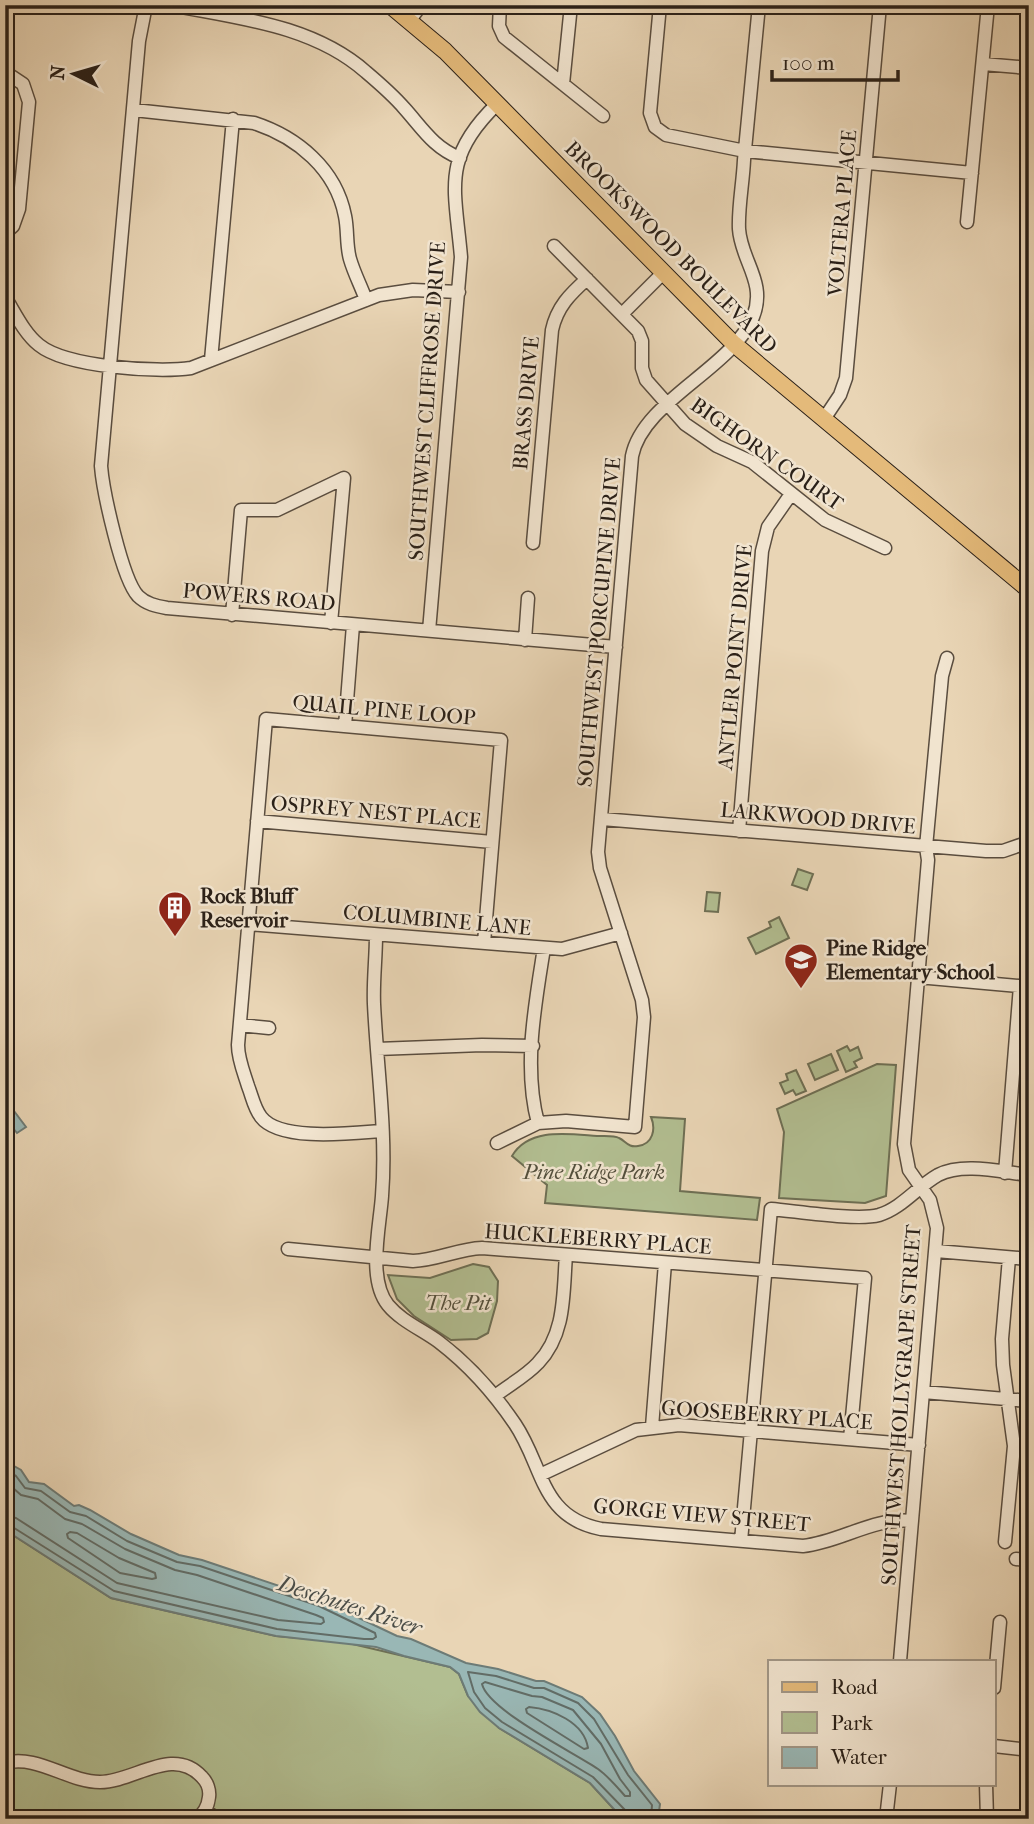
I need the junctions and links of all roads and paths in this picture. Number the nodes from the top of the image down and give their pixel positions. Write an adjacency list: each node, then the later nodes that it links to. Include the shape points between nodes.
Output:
1 (146, 5): 17 (street, POWERS ROAD)
2 (171, 5): 21 (street, via 280,27 336,50 384,88 429,139)
3 (390, 5): 11 (main road, BROOKSWOOD BOULEVARD)
4 (421, 5): 11 (street)
5 (500, 5): 15 (street, via 498,23 503,35)
6 (571, 5): 15 (street)
7 (660, 5): 20 (street, via 650,113 655,127 666,135)
8 (759, 5): 20 (street, SOUTHWEST PORCUPINE DRIVE)
9 (880, 5): 22 (street, VOLTERA PLACE)
10 (988, 5): 12 (street)
11 (410, 20): 16 (main road, BROOKSWOOD BOULEVARD)
12 (982, 64): 13 (street); 23 (street)
13 (1029, 68)
14 (5, 72): 25 (street, via 23,84 29,102 19,209)
15 (563, 84): 18 (street)
16 (497, 104): 21 (street, SOUTHWEST CLIFFROSE DRIVE, via 473,129); 27 (main road, BROOKSWOOD BOULEVARD)
17 (134, 110): 19 (street); 35 (street, POWERS ROAD)
18 (603, 116)
19 (233, 120): 31 (street, via 286,137 324,170 341,200 351,260); 34 (street)
20 (745, 151): 22 (street); 33 (street, SOUTHWEST PORCUPINE DRIVE, via 739,231 757,293 752,317)
21 (460, 158): 29 (street, SOUTHWEST CLIFFROSE DRIVE, via 454,192 461,257)
22 (866, 163): 23 (street); 37 (street, VOLTERA PLACE, via 846,378)
23 (972, 173): 24 (street)
24 (967, 222)
25 (5, 233)
26 (554, 246): 28 (street, BIGHORN COURT)
27 (663, 273): 32 (street); 33 (main road, BROOKSWOOD BOULEVARD)
28 (587, 278): 32 (street, BIGHORN COURT); 39 (street, BRASS DRIVE, via 566,298 552,330)
29 (459, 292): 31 (street, via 412,290); 46 (street, SOUTHWEST CLIFFROSE DRIVE)
30 (5, 297): 35 (street, via 30,337 51,353)
31 (366, 300): 34 (street)
32 (622, 314): 36 (street, BIGHORN COURT, via 641,335 646,380)
33 (734, 344): 36 (street, SOUTHWEST PORCUPINE DRIVE); 37 (main road, BROOKSWOOD BOULEVARD)
34 (211, 360): 35 (street, via 177,370)
35 (109, 365): 43 (street, POWERS ROAD, via 103,486 129,581 135,593 153,606)
36 (667, 405): 38 (street, BIGHORN COURT, via 702,437 752,462); 48 (street, SOUTHWEST PORCUPINE DRIVE, via 634,444)
37 (824, 419): 41 (main road, BROOKSWOOD BOULEVARD)
38 (791, 494): 40 (street, BIGHORN COURT, via 825,520); 53 (street, ANTLER POINT DRIVE, via 768,527 762,551)
39 (533, 543)
40 (885, 548)
41 (1029, 590)
42 (528, 598): 47 (street)
43 (232, 615): 44 (street, POWERS ROAD); 44 (street, via 241,509 277,510 344,478)
44 (331, 623): 45 (street, POWERS ROAD)
45 (353, 625): 46 (street, POWERS ROAD); 50 (street)
46 (429, 631): 47 (street, POWERS ROAD)
47 (525, 640): 48 (street, POWERS ROAD)
48 (616, 647): 51 (street, SOUTHWEST PORCUPINE DRIVE)
49 (947, 658): 56 (street, SOUTHWEST HOLLYGRAPE STREET)
50 (345, 726): 52 (street, QUAIL PINE LOOP, via 266,719); 54 (street, QUAIL PINE LOOP, via 501,740)
51 (602, 819): 53 (street, LARKWOOD DRIVE); 58 (street, SOUTHWEST PORCUPINE DRIVE, via 600,869)
52 (257, 821): 54 (street, OSPREY NEST PLACE); 57 (street, QUAIL PINE LOOP)
53 (739, 831): 56 (street, LARKWOOD DRIVE)
54 (492, 842): 60 (street, QUAIL PINE LOOP)
55 (1029, 842): 56 (street, LARKWOOD DRIVE, via 1003,851)
56 (926, 846): 62 (street, SOUTHWEST HOLLYGRAPE STREET)
57 (248, 924): 59 (street, COLUMBINE LANE); 64 (street, QUAIL PINE LOOP)
58 (621, 933): 61 (street, COLUMBINE LANE, via 575,947); 68 (street, SOUTHWEST PORCUPINE DRIVE, via 644,1017 635,1127)
59 (376, 935): 60 (street, COLUMBINE LANE); 67 (street, GORGE VIEW STREET)
60 (484, 943): 61 (street, COLUMBINE LANE)
61 (544, 948): 66 (street)
62 (918, 976): 63 (street); 73 (street, SOUTHWEST HOLLYGRAPE STREET, via 904,1144 909,1170)
63 (1024, 987): 71 (street)
64 (240, 1025): 65 (street); 69 (street, QUAIL PINE LOOP, via 239,1059 254,1104 268,1123 323,1134)
65 (269, 1028)
66 (533, 1046): 67 (street); 68 (street, via 531,1094)
67 (377, 1049): 69 (street, GORGE VIEW STREET)
68 (538, 1123): 70 (street)
69 (382, 1131): 77 (street, GORGE VIEW STREET, via 384,1174)
70 (497, 1143)
71 (1005, 1173): 72 (street); 73 (street, via 960,1169 939,1174)
72 (1029, 1175)
73 (921, 1187): 75 (street, SOUTHWEST HOLLYGRAPE STREET, via 935,1211); 81 (street, via 878,1215 771,1209)
74 (288, 1249): 77 (street, HUCKLEBERRY PLACE)
75 (936, 1251): 78 (street); 82 (street, SOUTHWEST HOLLYGRAPE STREET)
76 (566, 1255): 77 (street, HUCKLEBERRY PLACE, via 482,1248 426,1260); 80 (street, HUCKLEBERRY PLACE); 83 (street, via 556,1338 537,1365)
77 (377, 1258): 83 (street, GORGE VIEW STREET, via 377,1284 387,1304 465,1364)
78 (1009, 1258): 79 (street); 84 (street, via 1002,1339)
79 (1029, 1259)
80 (666, 1263): 81 (street, HUCKLEBERRY PLACE); 86 (street)
81 (765, 1271): 87 (street); 88 (street, HUCKLEBERRY PLACE, via 865,1278)
82 (923, 1392): 84 (street); 89 (street, SOUTHWEST HOLLYGRAPE STREET)
83 (495, 1396): 90 (street, GORGE VIEW STREET)
84 (1008, 1399): 85 (street); 93 (street, via 1014,1446)
85 (1029, 1401)
86 (652, 1427): 87 (street, GOOSEBERRY PLACE); 90 (street, GOOSEBERRY PLACE, via 636,1430)
87 (751, 1431): 88 (street, GOOSEBERRY PLACE); 92 (street)
88 (850, 1439): 89 (street, GOOSEBERRY PLACE)
89 (919, 1445): 91 (street, SOUTHWEST HOLLYGRAPE STREET)
90 (540, 1475): 92 (street, GORGE VIEW STREET, via 559,1509 588,1526)
91 (912, 1521): 92 (street, GORGE VIEW STREET, via 886,1521 824,1544); 95 (street, SOUTHWEST HOLLYGRAPE STREET)
92 (741, 1541)
93 (1005, 1542)
94 (1000, 1622): 96 (street)
95 (900, 1660)
96 (996, 1666)
97 (996, 1746): 98 (street)
98 (1029, 1750)
99 (5, 1763): 102 (street, via 36,1763 70,1777 99,1782 125,1779 160,1765 181,1765 205,1781 209,1792)
100 (890, 1786): 104 (street)
101 (986, 1786): 105 (street)
102 (200, 1815): 103 (street)
103 (218, 1819)
104 (886, 1819)
105 (988, 1819)

